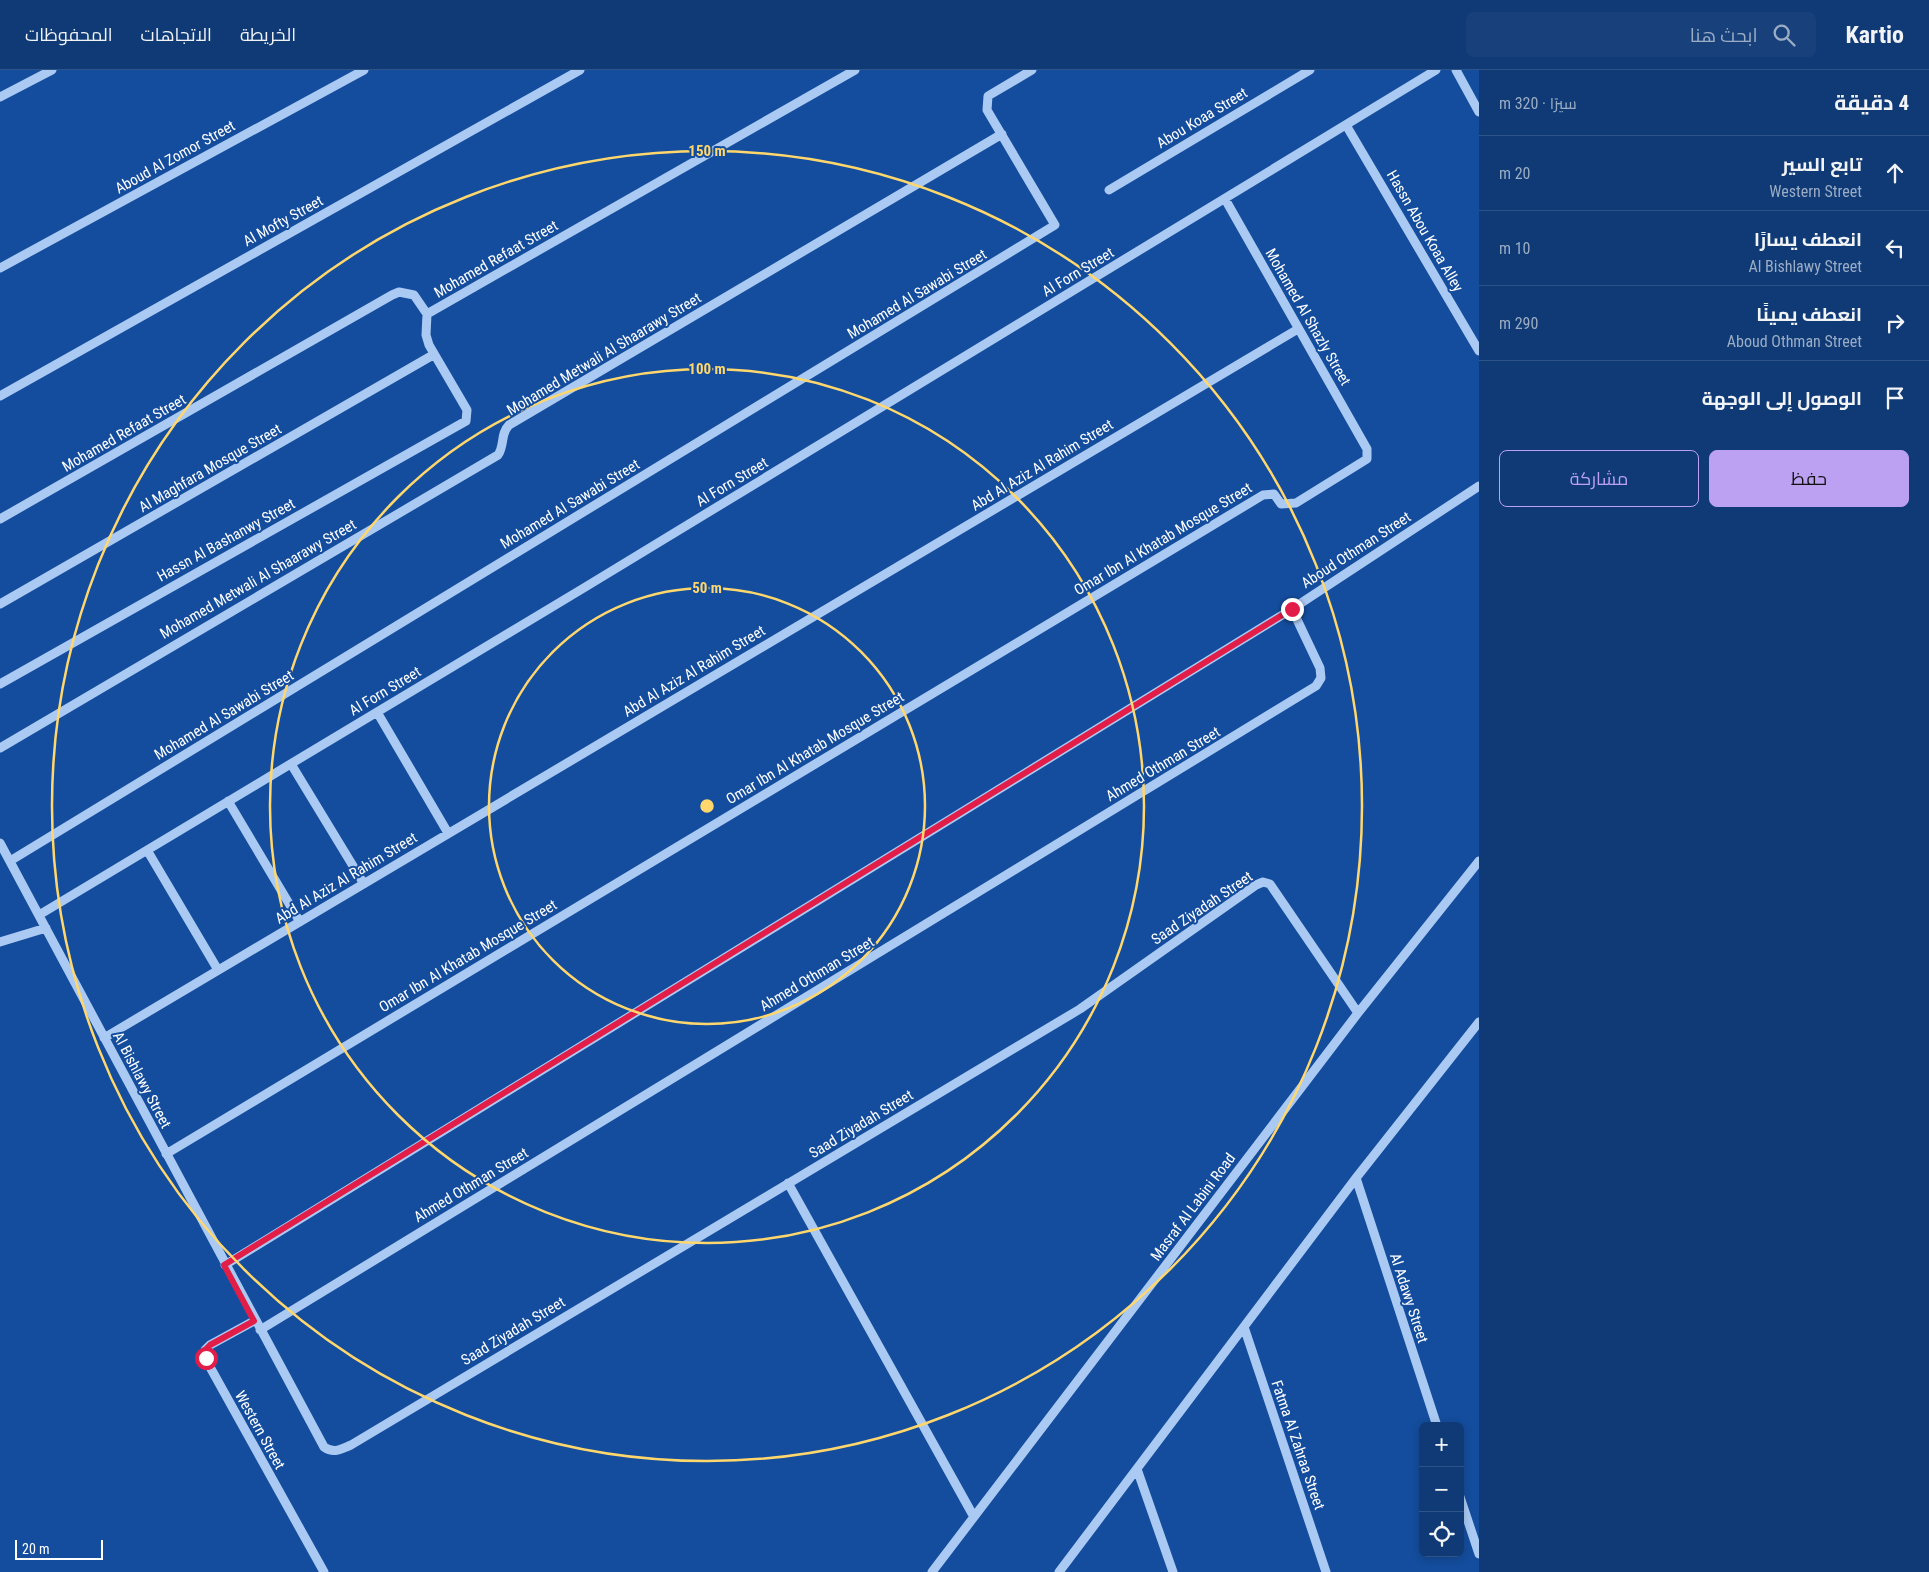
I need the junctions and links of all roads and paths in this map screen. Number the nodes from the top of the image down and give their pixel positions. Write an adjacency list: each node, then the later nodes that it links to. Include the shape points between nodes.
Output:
1 (52, 70): 9 (street)
2 (364, 70): 15 (street, Aboud Al Zomor Street)
3 (580, 70): 20 (street, Al Mofty Street)
4 (855, 70): 16 (street, Mohamed Refaat Street)
5 (1032, 70): 12 (street, via 988,96 987,110)
6 (1310, 70): 13 (street, Abou Koaa Street)
7 (1436, 70): 11 (street, Al Forn Street)
8 (1456, 70): 10 (street)
9 (0, 97)
10 (1479, 112)
11 (1346, 125): 14 (street, Al Forn Street); 18 (street, Hassn Abou Koaa Alley)
12 (1002, 134): 28 (street, Mohamed Metwali Al Shaarawy Street, via 509,425 502,435 502,449 498,454); 34 (street, Mohamed Al Sawabi Street, via 1054,220 1055,225 1051,228)
13 (1109, 190)
14 (1225, 199): 17 (street, Mohamed Al Shazly Street); 27 (street, Al Forn Street)
15 (0, 268)
16 (427, 314): 19 (street, via 426,335); 23 (street, Mohamed Refaat Street, via 414,295 399,292 392,295)
17 (1298, 329): 21 (street, Mohamed Al Shazly Street); 31 (street, Abd Al Aziz Al Rahim Street)
18 (1479, 351)
19 (433, 355): 24 (street, Al Maghfara Mosque Street); 26 (street, Hassn Al Bashanwy Street, via 467,410 466,421)
20 (0, 396)
21 (1367, 449): 45 (street, Omar Ibn Al Khatab Mosque Street, via 1366,459 1296,503 1281,504 1274,494 1263,495)
22 (1479, 486): 25 (street, Aboud Othman Street)
23 (0, 519)
24 (0, 604)
25 (1292, 609): 48 (street, Aboud Othman Street); 51 (street, Ahmed Othman Street, via 1320,668 1321,678 1316,686)
26 (0, 684)
27 (377, 712): 29 (street, Al Forn Street); 31 (street)
28 (0, 748)
29 (291, 764): 30 (street, Al Forn Street); 36 (street)
30 (228, 801): 33 (street, Al Forn Street); 38 (street)
31 (448, 833): 36 (street, Abd Al Aziz Al Rahim Street)
32 (0, 843): 34 (street, Al Bishlawy Street)
33 (147, 850): 37 (street, Al Forn Street); 41 (street)
34 (10, 861): 37 (street, Al Bishlawy Street)
35 (1479, 861): 42 (street, Masraf Al Labini Road)
36 (364, 884): 38 (street, Abd Al Aziz Al Rahim Street)
37 (39, 915): 39 (street, Al Bishlawy Street)
38 (300, 922): 41 (street, Abd Al Aziz Al Rahim Street)
39 (46, 928): 40 (street); 44 (street, Al Bishlawy Street)
40 (0, 942)
41 (218, 970): 44 (street, Abd Al Aziz Al Rahim Street)
42 (1358, 1012): 47 (street, Saad Ziyadah Street, via 1270,884 1263,882 1080,1009); 56 (street, Masraf Al Labini Road)
43 (1479, 1022): 46 (street)
44 (104, 1038): 45 (street, Al Bishlawy Street)
45 (166, 1154): 48 (street, Al Bishlawy Street)
46 (1356, 1178): 50 (street); 52 (street, Al Adawy Street)
47 (788, 1183): 53 (street, Saad Ziyadah Street, via 350,1444 330,1451); 56 (street)
48 (224, 1265): 49 (street, Al Bishlawy Street)
49 (254, 1321): 51 (street, Al Bishlawy Street); 58 (street, Western Street, via 210,1345 205,1350 206,1358)
50 (1244, 1327): 54 (street); 62 (street, Fatma Al Zahraa Street)
51 (260, 1330): 53 (street, Al Bishlawy Street)
52 (1436, 1422)
53 (324, 1447)
54 (1137, 1469): 60 (street); 61 (street)
55 (1464, 1509): 57 (street)
56 (974, 1518): 59 (street, Masraf Al Labini Road)
57 (1479, 1554)
58 (324, 1572)
59 (932, 1572)
60 (1059, 1572)
61 (1173, 1572)
62 (1326, 1572)

